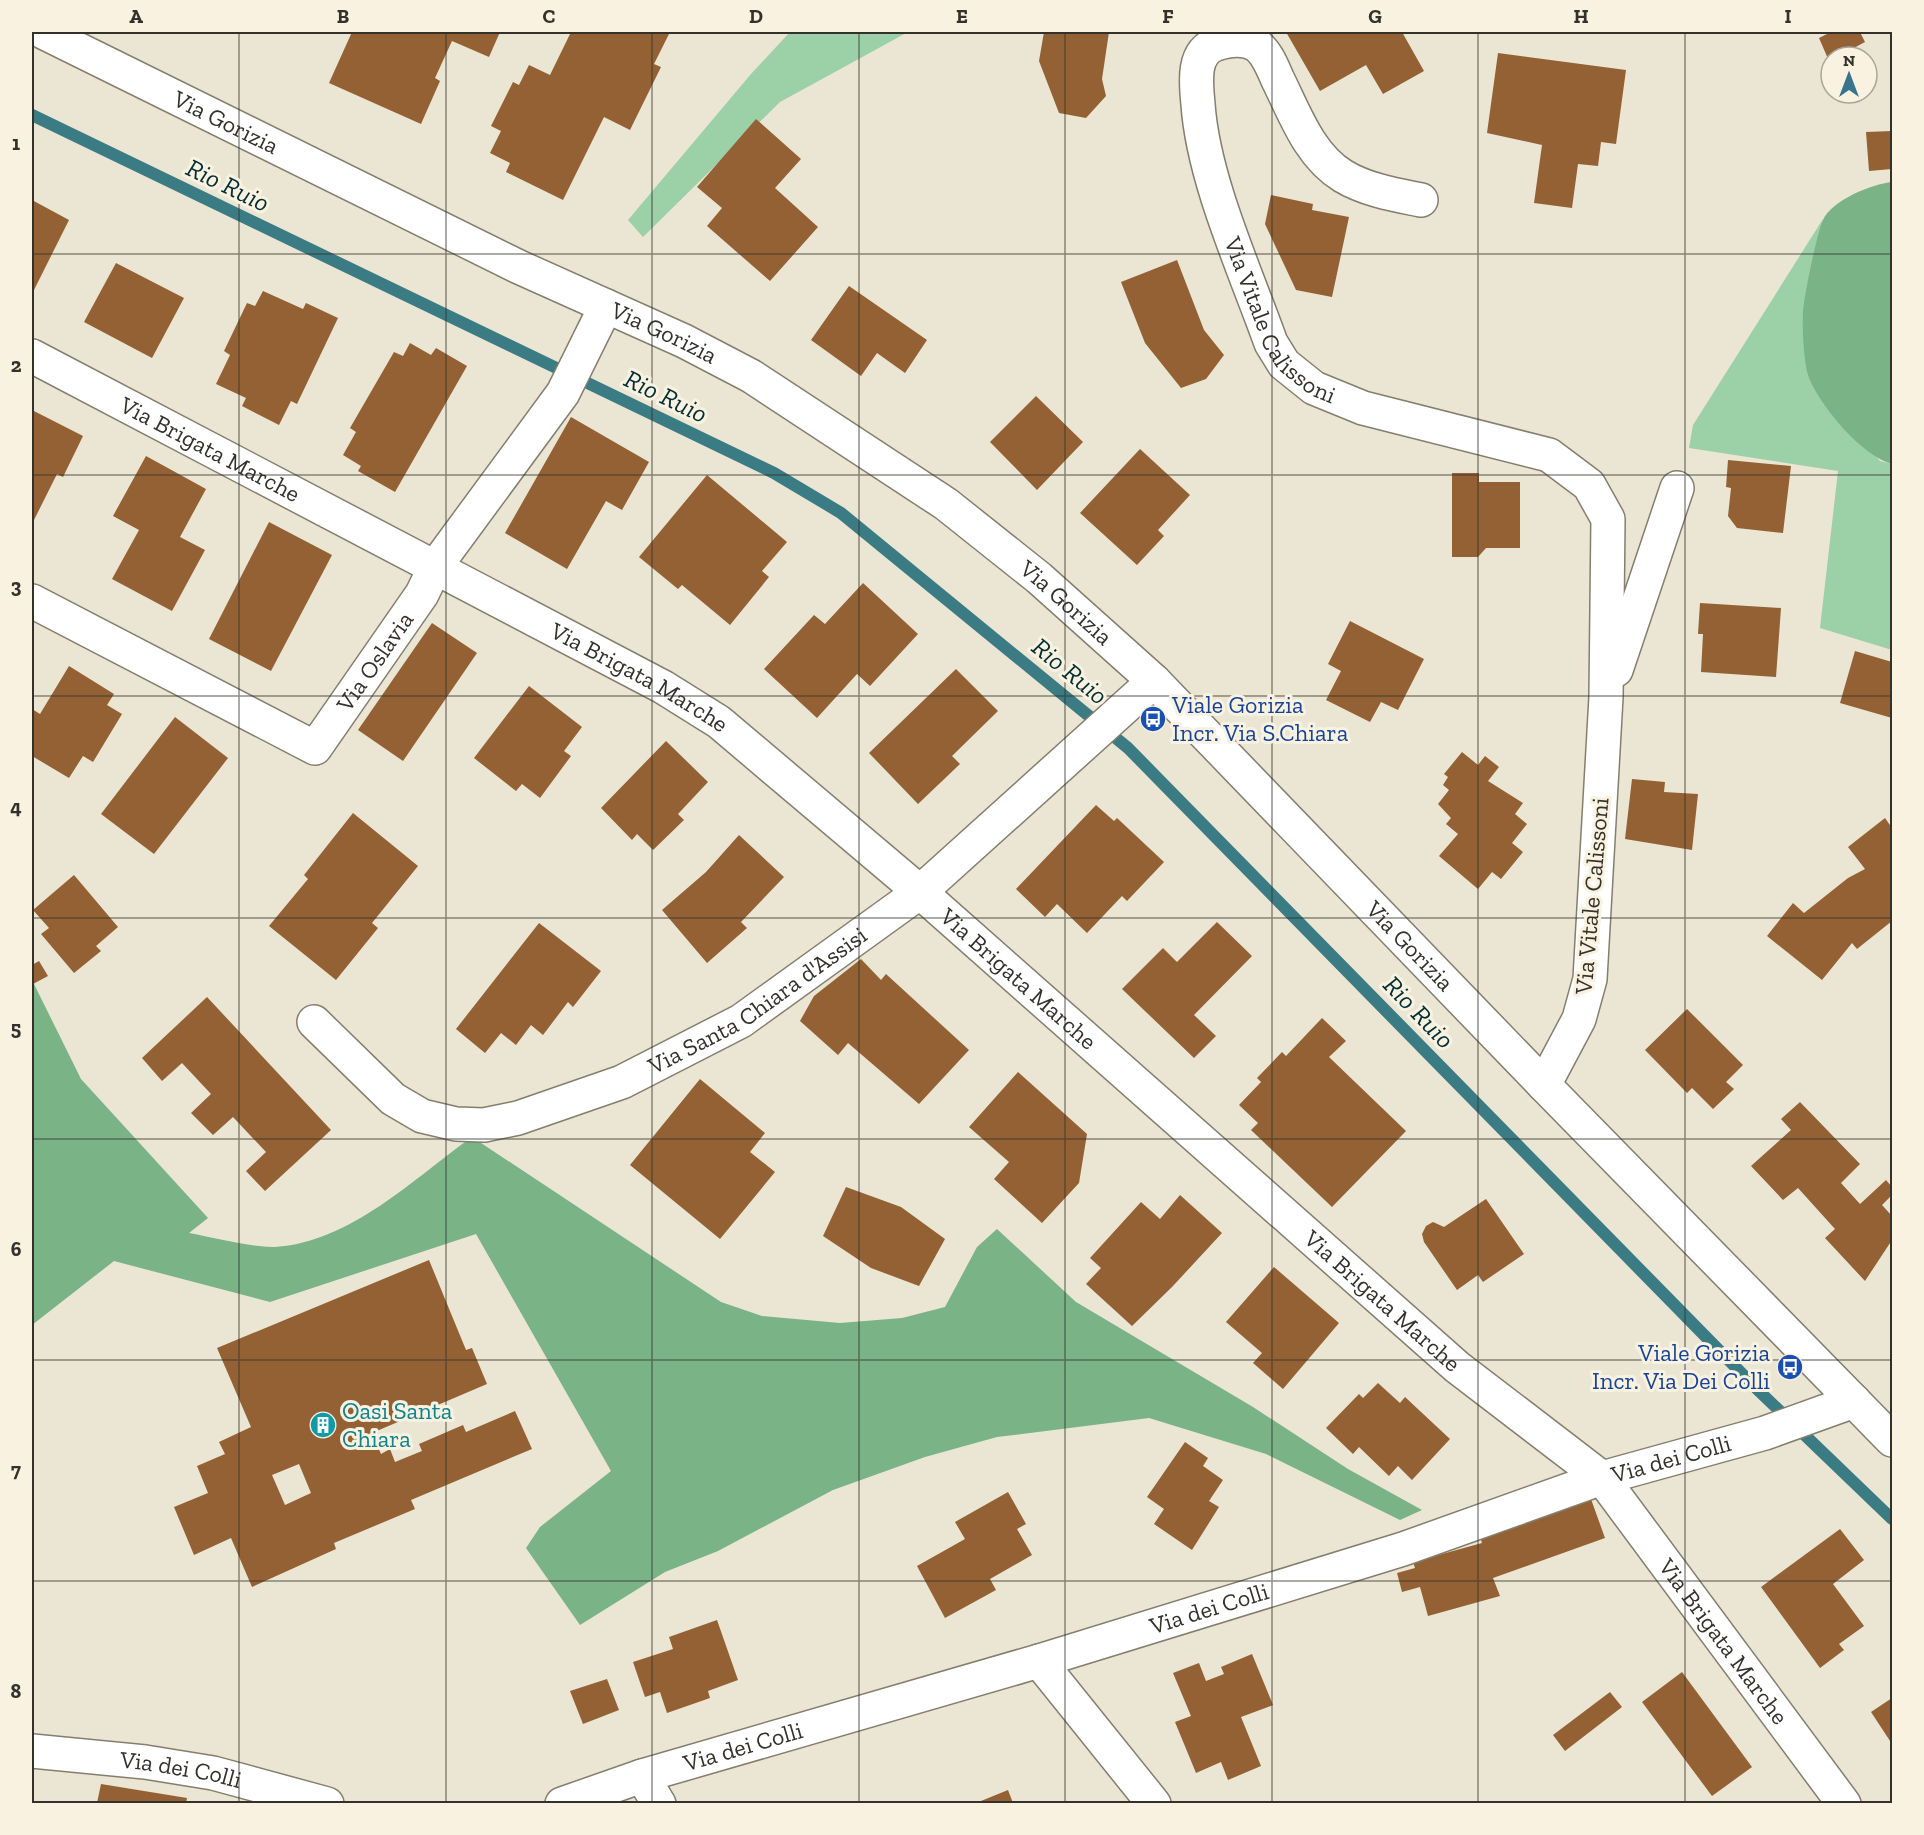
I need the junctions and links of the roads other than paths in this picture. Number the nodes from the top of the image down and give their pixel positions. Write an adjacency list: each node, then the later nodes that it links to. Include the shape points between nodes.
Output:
1 (43, 32): 3 (street, Via Gorizia, via 519,267)
2 (1421, 200): 9 (street, Via Vitale Calissoni, via 1385,193 1343,176 1309,144 1269,60 1256,45 1232,39 1211,45 1199,58 1200,132 1214,183 1271,342 1284,364 1314,388 1364,408 1549,455 1589,485 1608,519)
3 (600, 319): 6 (street, Via Oslavia, via 563,393); 8 (street, Via Gorizia, via 684,341 751,376 858,444 946,504 1040,578)
4 (32, 356): 6 (street, Via Brigata Marche)
5 (1677, 488): 9 (street, Via Vitale Calissoni)
6 (435, 567): 7 (street, Via Oslavia, via 422,594 315,748); 10 (street, Via Brigata Marche, via 663,687 719,722)
7 (32, 601)
8 (1154, 681): 10 (street, Via Santa Chiara d'Assisi); 12 (street, Via Gorizia)
9 (1606, 697): 12 (street, Via Vitale Calissoni, via 1590,979 1579,1019)
10 (920, 892): 11 (street, Via Santa Chiara d'Assisi, via 741,1021 622,1082 518,1118 475,1125 422,1116 393,1099); 15 (street, Via Brigata Marche, via 1457,1367)
11 (314, 1022)
12 (1544, 1085): 13 (street, Via Gorizia)
13 (1846, 1404): 14 (street, Via Gorizia); 15 (street, Via dei Colli, via 1765,1433)
14 (1893, 1440)
15 (1602, 1478): 16 (street, Via dei Colli, via 1403,1549); 23 (street, Via Brigata Marche)
16 (1039, 1661): 18 (street, Via dei Colli); 22 (street)
17 (32, 1750): 19 (street, Via dei Colli, via 213,1773)
18 (642, 1776): 20 (street, Via dei Colli); 21 (street)
19 (327, 1803)
20 (561, 1803)
21 (659, 1803)
22 (1154, 1803)
23 (1844, 1803)

